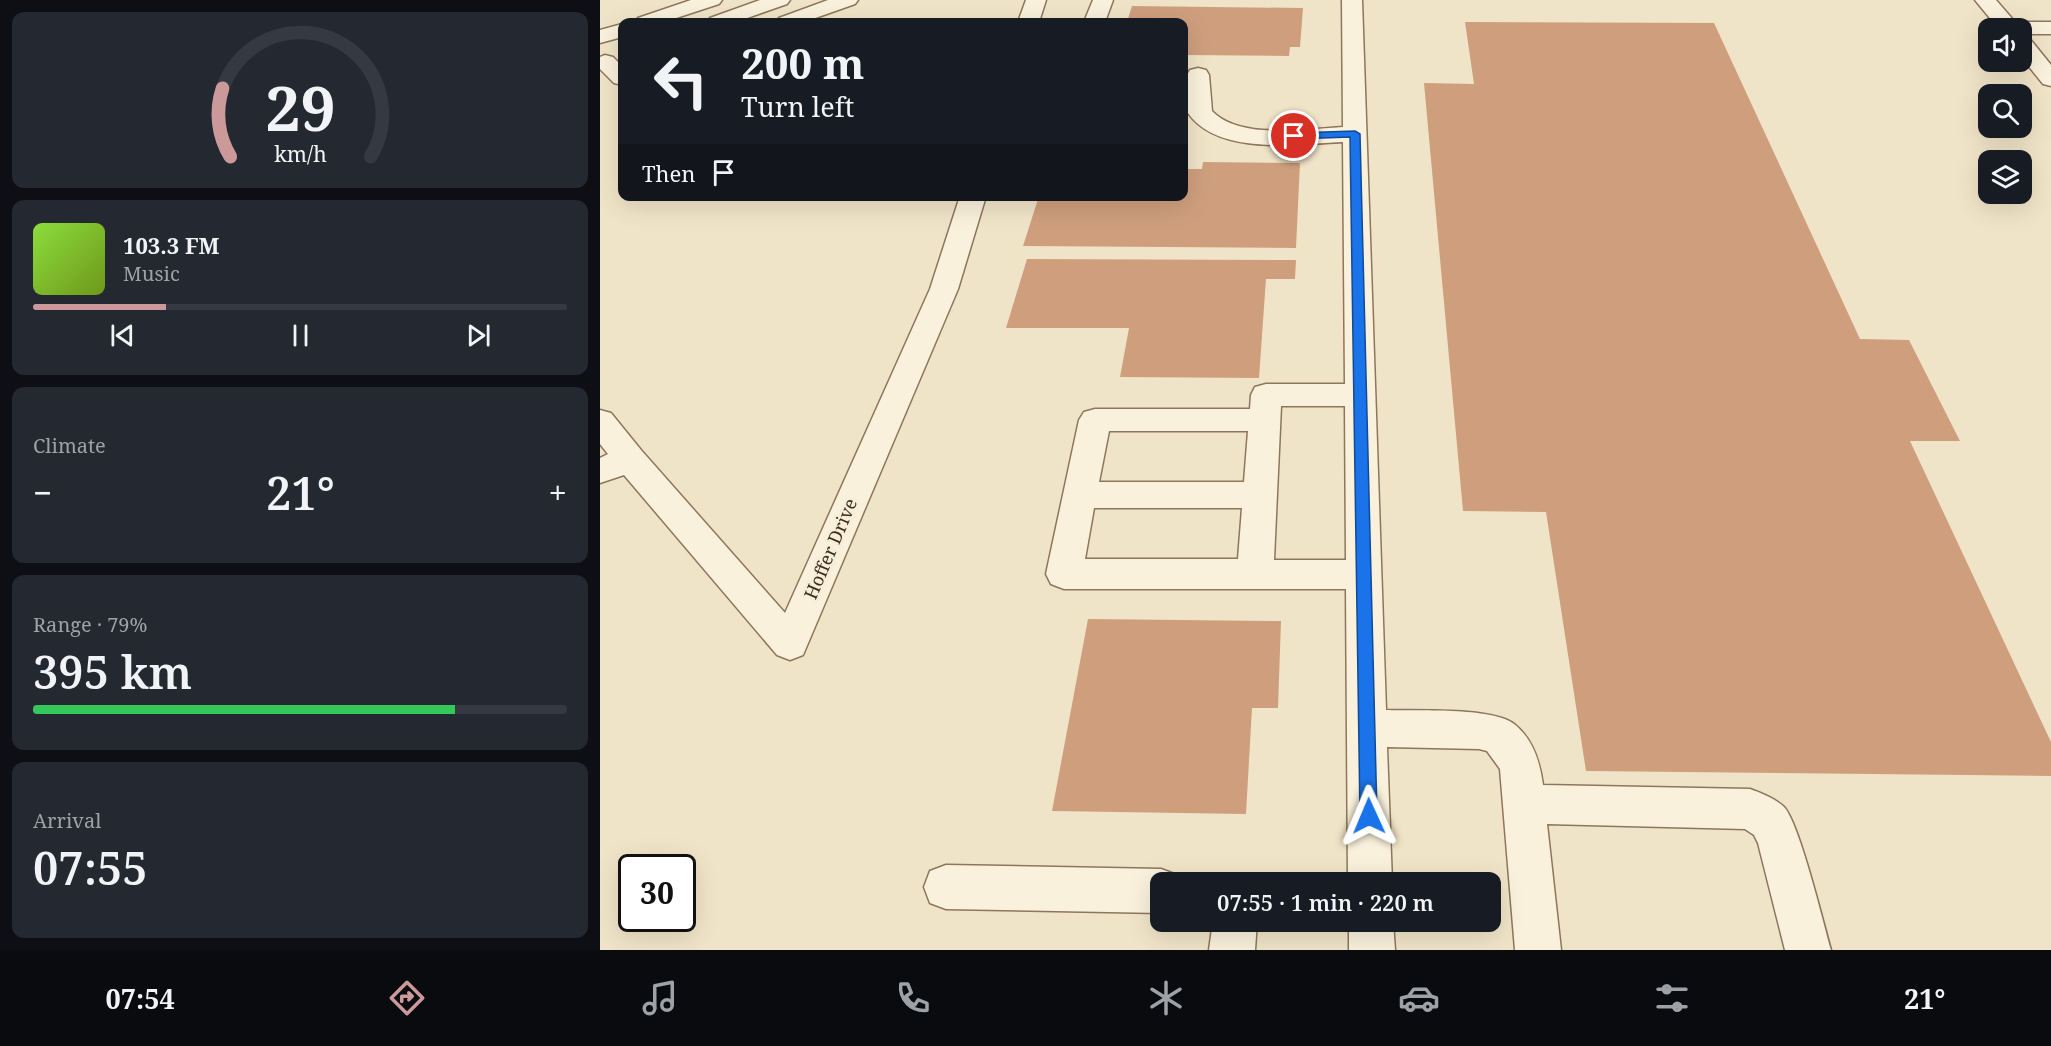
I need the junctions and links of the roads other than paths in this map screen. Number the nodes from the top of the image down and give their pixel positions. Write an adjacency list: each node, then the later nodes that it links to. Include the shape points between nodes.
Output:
1 (712, 0): 8 (street)
2 (780, 0): 9 (street)
3 (848, 0): 10 (street)
4 (1036, 0): 11 (street)
5 (1103, 0): 12 (street)
6 (1352, 0): 25 (street)
7 (1985, 0): 13 (street)
8 (657, 18)
9 (728, 18)
10 (797, 18)
11 (1030, 18)
12 (1096, 18)
13 (2000, 18)
14 (2032, 28): 15 (street)
15 (2051, 28)
16 (618, 31): 17 (street)
17 (600, 38)
18 (2032, 56): 22 (street)
19 (609, 60): 20 (street)
20 (618, 74)
21 (1198, 75): 25 (street, via 1200,112 1216,128 1273,136)
22 (2051, 79)
23 (618, 82): 24 (street)
24 (600, 90)
25 (1355, 134): 27 (street)
26 (972, 201): 30 (street, Hoffer Drive, via 944,289 790,644)
27 (1360, 395): 28 (street, via 1266,395); 34 (street)
28 (1264, 420): 31 (street, via 1095,420); 32 (street)
29 (600, 421): 30 (street)
30 (614, 465)
31 (1080, 495): 32 (street); 33 (street, via 1064,574)
32 (1260, 495): 33 (street)
33 (1255, 574): 34 (street)
34 (1364, 575): 35 (street)
35 (1367, 728): 36 (street, via 1479,731 1499,736 1520,763); 37 (street)
36 (1524, 804): 44 (street); 45 (street, via 1750,810 1770,821)
37 (1370, 872)
38 (946, 887): 39 (street)
39 (1150, 891)
40 (1234, 932): 42 (street)
41 (1371, 932): 43 (street)
42 (1232, 950)
43 (1371, 950)
44 (1538, 950)
45 (1808, 950)

